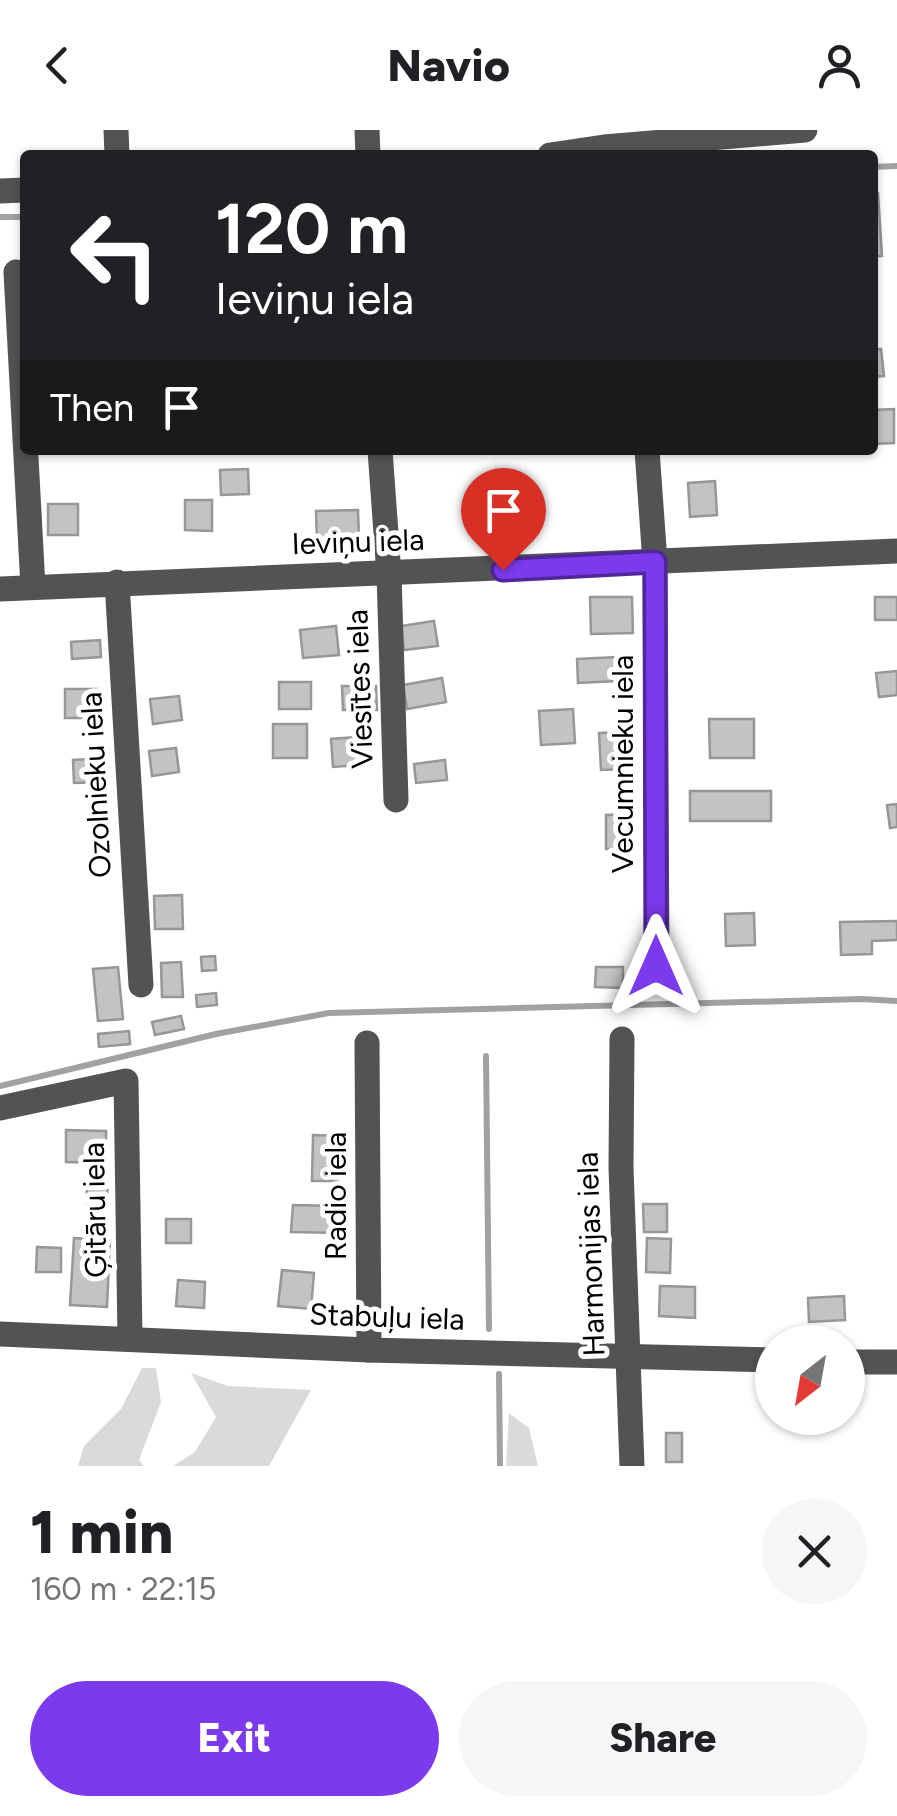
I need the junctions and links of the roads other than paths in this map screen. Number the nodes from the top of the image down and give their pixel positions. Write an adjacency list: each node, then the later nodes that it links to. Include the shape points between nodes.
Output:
1 (805, 130): 2 (street)
2 (604, 138): 3 (street)
3 (566, 150)
4 (16, 272): 5 (street)
5 (11, 407): 12 (street)
6 (380, 455): 10 (street, Viesītes iela)
7 (647, 455): 9 (street, Vecumnieku iela)
8 (897, 552): 9 (street, Ieviņu iela)
9 (655, 562): 10 (street, Ieviņu iela); 15 (street, Vecumnieku iela)
10 (388, 576): 11 (street, Ieviņu iela); 14 (street, Viesītes iela)
11 (117, 582): 12 (street, Ieviņu iela); 16 (street, Ozolnieku iela)
12 (33, 587): 13 (street, Ieviņu iela)
13 (0, 589)
14 (396, 800)
15 (656, 966)
16 (140, 985)
17 (622, 1040): 23 (street, Harmonijas iela)
18 (368, 1043): 22 (street, Radio iela)
19 (0, 1108): 21 (street, Ģitāru iela, via 126,1081)
20 (0, 1334): 21 (street, Stabuļu iela)
21 (130, 1338): 22 (street, Stabuļu iela)
22 (370, 1350): 23 (street, Stabuļu iela)
23 (627, 1358): 24 (street, Stabuļu iela); 27 (street, Harmonijas iela)
24 (755, 1360)
25 (865, 1362): 26 (street)
26 (897, 1362)
27 (632, 1466)

